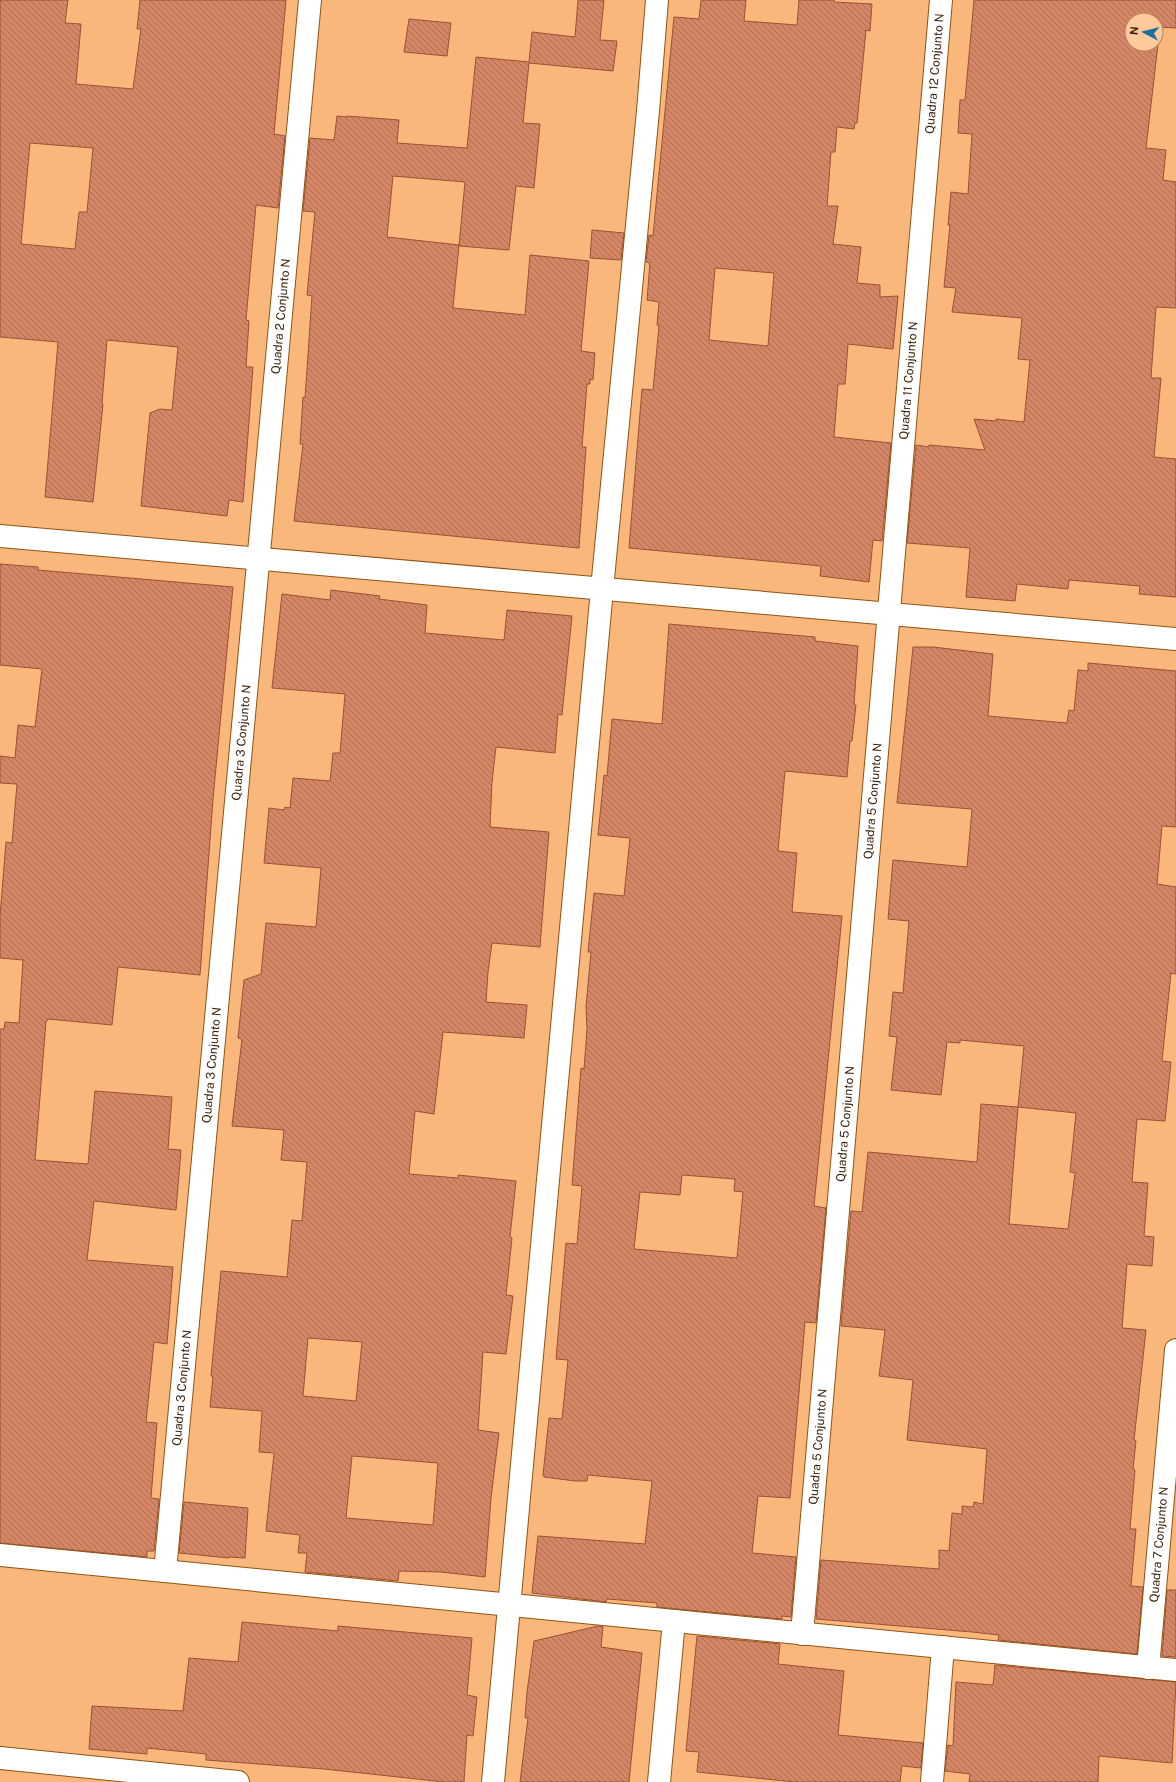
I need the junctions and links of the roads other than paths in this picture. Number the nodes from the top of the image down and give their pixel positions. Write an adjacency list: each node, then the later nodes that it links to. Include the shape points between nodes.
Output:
1 (310, 0): 6 (street, Quadra 2 Conjunto N)
2 (657, 0): 7 (street)
3 (941, 0): 4 (street, Quadra 12 Conjunto N)
4 (928, 147): 8 (street, Quadra 11 Conjunto N)
5 (0, 536): 6 (street)
6 (258, 558): 7 (street); 12 (street, Quadra 3 Conjunto N)
7 (602, 589): 8 (street); 13 (street)
8 (888, 614): 9 (street); 15 (street, Quadra 5 Conjunto N)
9 (1176, 639)
10 (1176, 1350): 17 (street, Quadra 7 Conjunto N)
11 (0, 1555): 12 (street)
12 (165, 1571): 13 (street)
13 (509, 1605): 14 (street); 21 (street)
14 (674, 1621): 15 (street); 22 (street)
15 (802, 1634): 16 (street)
16 (943, 1647): 17 (street); 23 (street)
17 (1148, 1668): 18 (street)
18 (1176, 1670)
19 (0, 1758): 20 (street)
20 (238, 1782)
21 (493, 1782)
22 (659, 1782)
23 (932, 1782)

